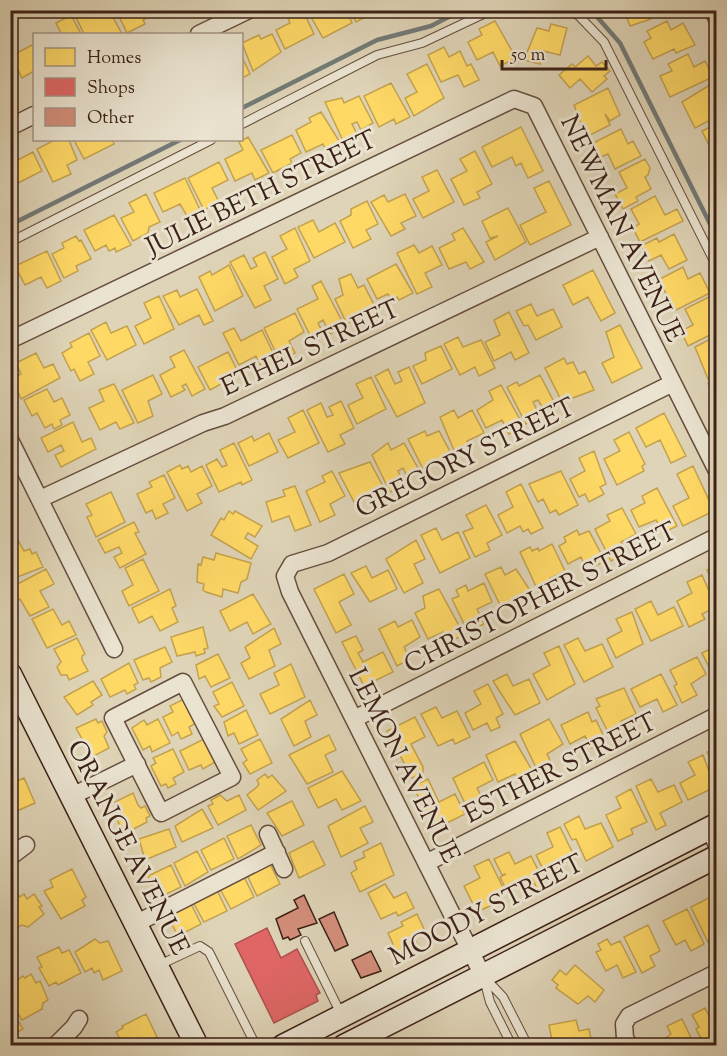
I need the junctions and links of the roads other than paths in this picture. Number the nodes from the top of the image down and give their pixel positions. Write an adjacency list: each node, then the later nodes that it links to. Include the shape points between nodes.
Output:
1 (249, 10): 6 (street)
2 (492, 10): 9 (lane, via 422,43 377,55)
3 (565, 10): 14 (lane, via 578,15 604,42)
4 (713, 10): 5 (street)
5 (717, 17)
6 (201, 33)
7 (534, 106): 12 (street, NEWMAN AVENUE); 15 (street, JULIE BETH STREET, via 514,99)
8 (33, 115): 10 (street)
9 (243, 123)
10 (10, 126)
11 (209, 141): 13 (lane)
12 (600, 237): 16 (street, NEWMAN AVENUE); 19 (street, ETHEL STREET, via 225,416)
13 (10, 242)
14 (717, 265)
15 (10, 340)
16 (671, 384): 18 (street, NEWMAN AVENUE); 21 (street, GREGORY STREET, via 328,553 292,564)
17 (10, 440): 19 (street)
18 (717, 469)
19 (40, 499): 22 (street)
20 (717, 537): 25 (street, CHRISTOPHER STREET)
21 (285, 576): 25 (street, LEMON AVENUE)
22 (114, 649)
23 (10, 674): 27 (main road, ORANGE AVENUE)
24 (717, 716): 34 (street, ESTHER STREET)
25 (354, 719): 34 (street, LEMON AVENUE)
26 (137, 764): 26 (street, via 161,813 232,777 183,682 113,718); 27 (street)
27 (72, 796): 36 (main road, ORANGE AVENUE)
28 (714, 832): 38 (main road, MOODY STREET)
29 (268, 834): 31 (street)
30 (26, 845): 32 (street)
31 (277, 852): 35 (street); 36 (street)
32 (10, 857)
33 (717, 857): 41 (main road)
34 (426, 863): 38 (street, LEMON AVENUE)
35 (284, 868)
36 (135, 924): 39 (main road, ORANGE AVENUE)
37 (305, 941): 42 (lane)
38 (469, 949): 41 (street, LEMON AVENUE); 42 (main road, MOODY STREET)
39 (157, 967): 45 (main road, ORANGE AVENUE); 46 (lane, via 200,946 209,952)
40 (717, 973): 51 (street, via 636,1010 624,1024)
41 (483, 976): 48 (main road); 49 (lane, via 490,1002); 50 (lane, via 503,997)
42 (342, 1014): 47 (main road, MOODY STREET)
43 (79, 1019): 44 (street)
44 (55, 1046)
45 (197, 1046)
46 (256, 1046)
47 (283, 1046)
48 (344, 1046)
49 (513, 1046)
50 (528, 1046)
51 (630, 1046)

